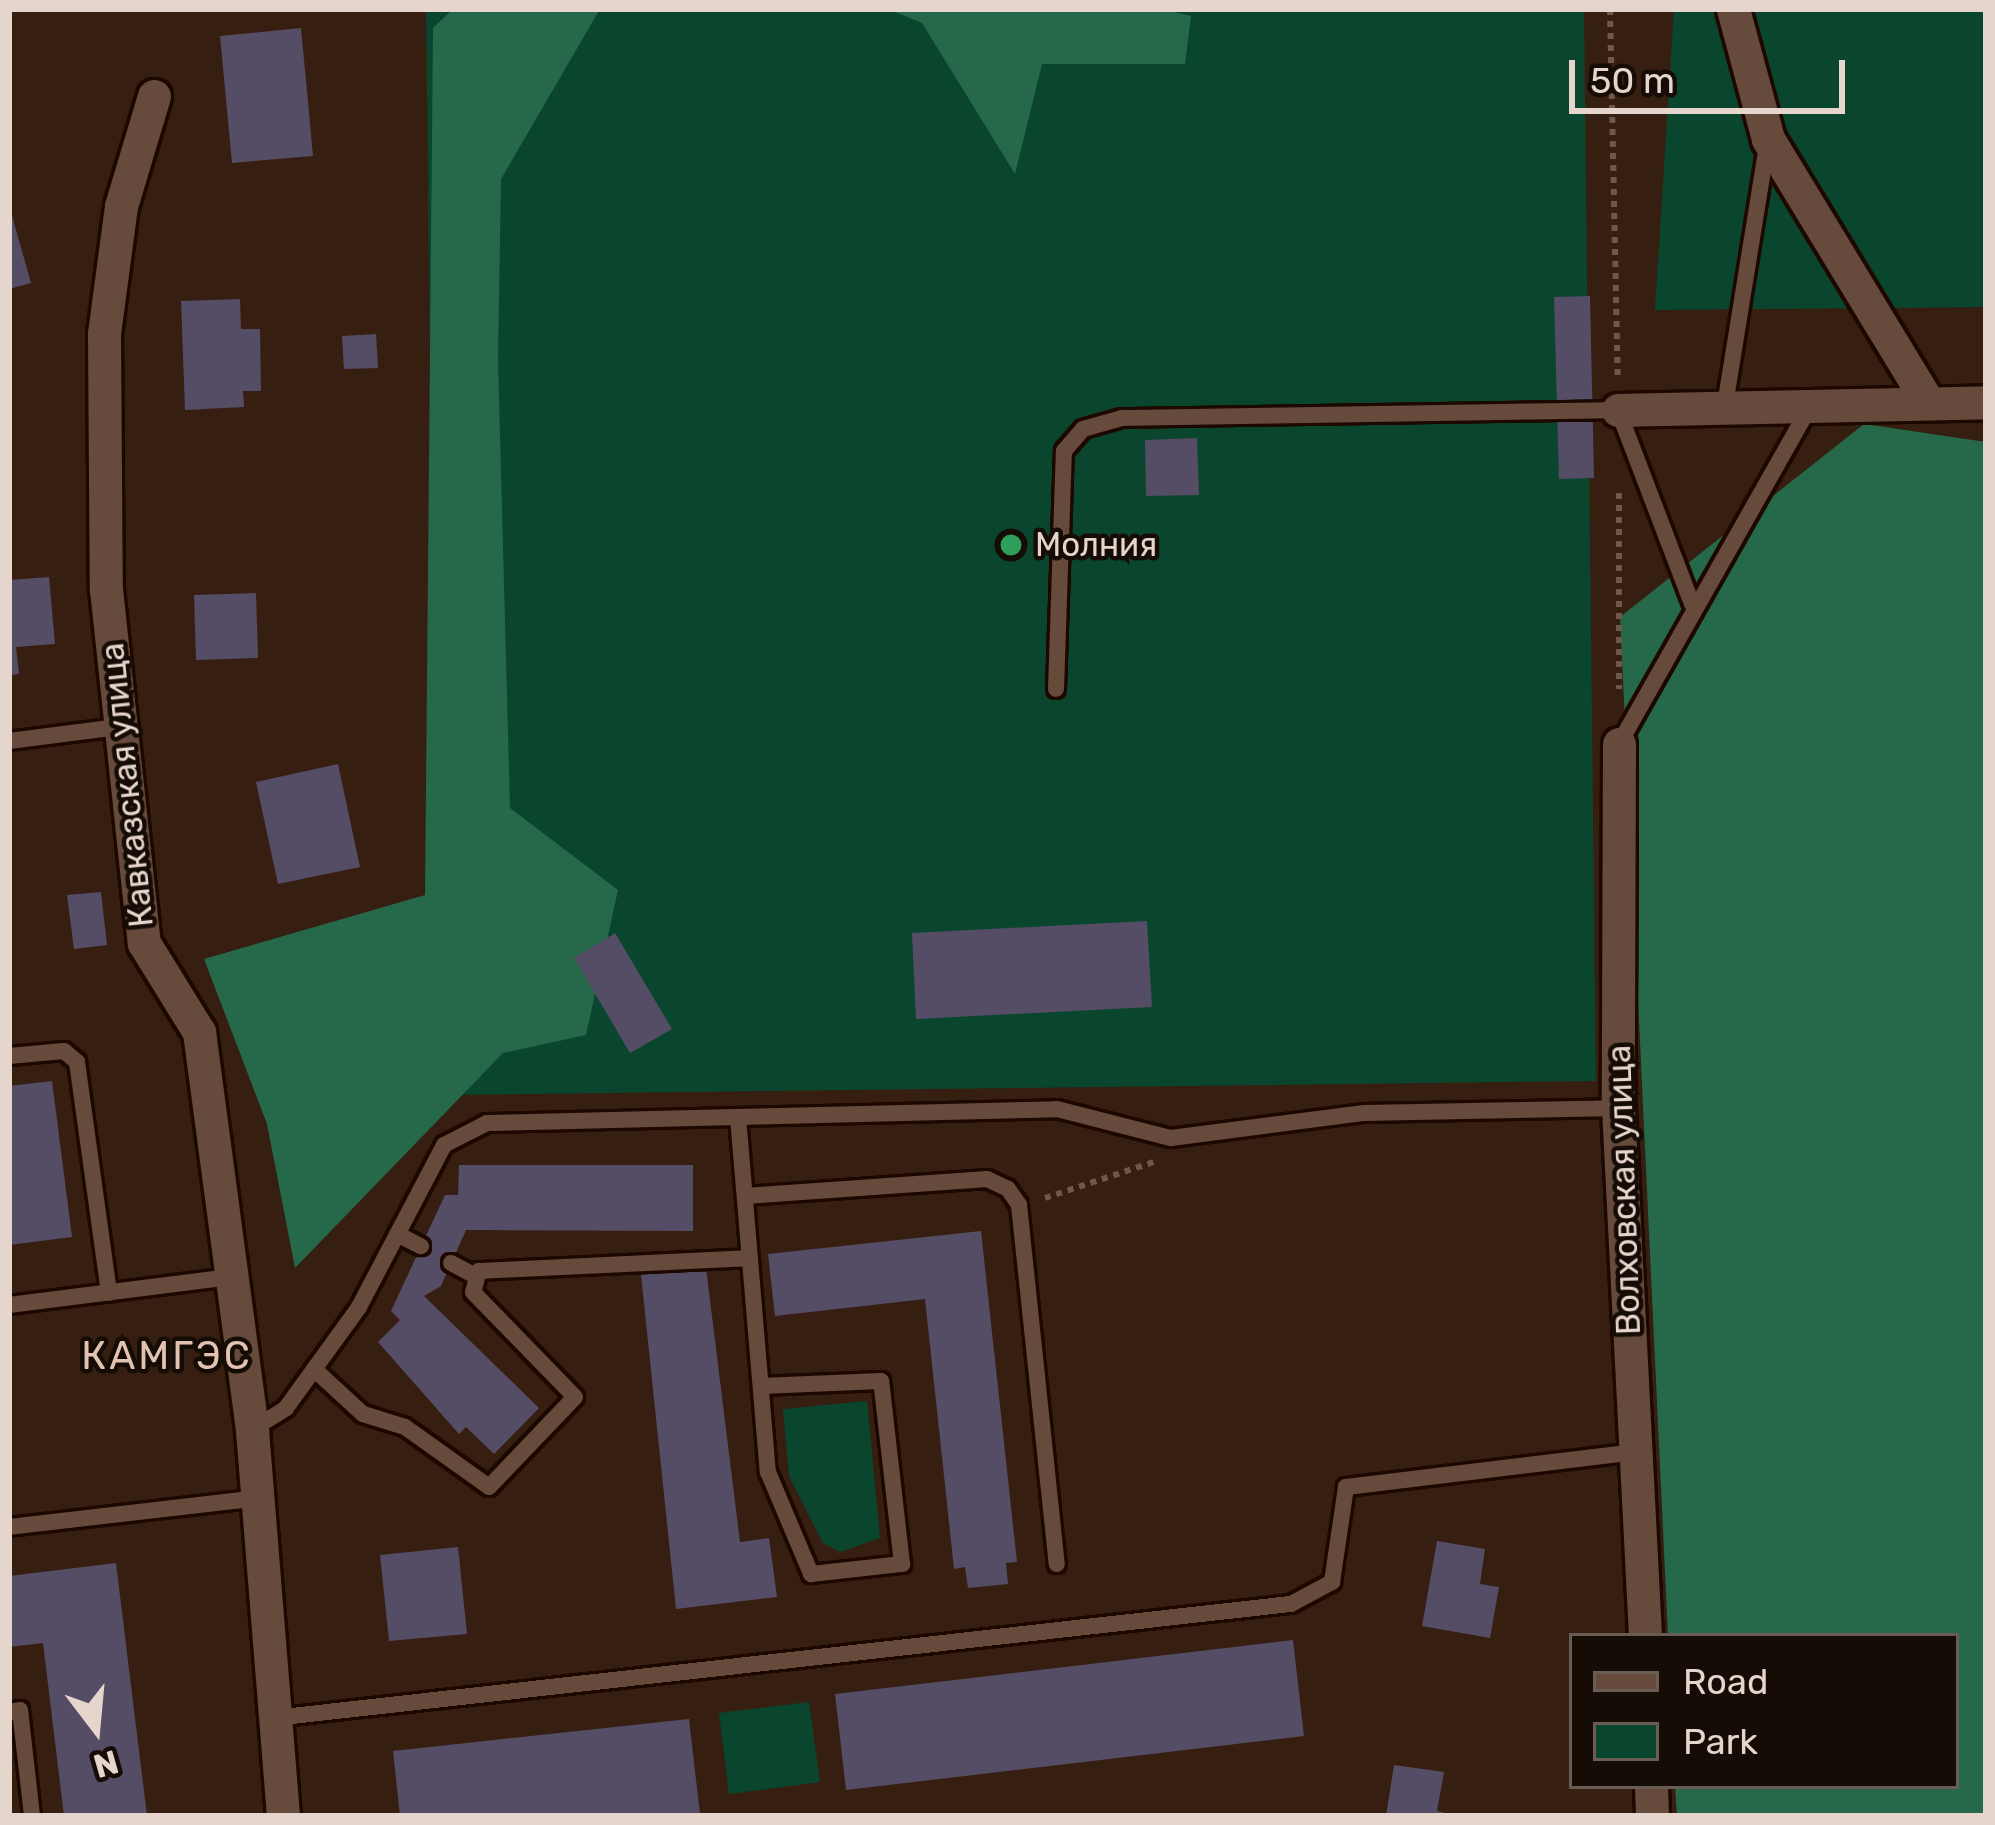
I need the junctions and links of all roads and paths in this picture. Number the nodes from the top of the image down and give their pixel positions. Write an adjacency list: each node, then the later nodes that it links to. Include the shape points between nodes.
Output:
1 (1732, 9): 3 (street)
2 (154, 96): 11 (street, Кавказская улица, via 121,206 104,333 98,452)
3 (1768, 139): 4 (street); 7 (lane)
4 (1928, 402): 5 (street); 6 (street)
5 (1986, 402)
6 (1812, 403): 7 (street); 9 (lane)
7 (1725, 404): 8 (street)
8 (1618, 410): 9 (lane); 10 (lane, via 1122,418 1083,430 1064,451)
9 (1692, 604): 13 (lane)
10 (1056, 688)
11 (118, 727): 12 (lane); 25 (street, Кавказская улица, via 144,944 199,1032)
12 (9, 741)
13 (1619, 744): 15 (street, Волховская улица)
14 (9, 1057): 26 (lane, via 64,1052 77,1062)
15 (1618, 1108): 17 (lane, via 1364,1113); 31 (street, Волховская улица)
16 (738, 1117): 17 (lane, via 1057,1109); 18 (lane); 20 (lane, via 462,1131)
17 (1171, 1138): 19 (path, via 1144,1170)
18 (745, 1196): 19 (lane, via 987,1179); 22 (lane)
19 (1019, 1205): 34 (lane)
20 (398, 1234): 21 (lane); 28 (lane)
21 (421, 1246)
22 (750, 1258): 24 (lane, via 492,1265); 29 (lane)
23 (451, 1263): 24 (lane)
24 (475, 1276): 28 (lane, via 472,1292 575,1397 495,1484 363,1414)
25 (232, 1277): 26 (lane); 30 (street, Кавказская улица)
26 (109, 1292): 27 (lane)
27 (9, 1305)
28 (314, 1369): 30 (lane)
29 (761, 1386): 29 (lane, via 768,1472 806,1569 902,1564 881,1381)
30 (252, 1430): 32 (street, Кавказская улица)
31 (1636, 1452): 35 (street, Волховская улица); 37 (lane, via 1346,1487 1332,1582 1291,1604)
32 (251, 1499): 33 (lane); 37 (street, Кавказская улица)
33 (9, 1527)
34 (1057, 1564)
35 (1645, 1633)
36 (9, 1712): 38 (lane, via 20,1711)
37 (273, 1718): 39 (street, Кавказская улица)
38 (32, 1816)
39 (283, 1816)

